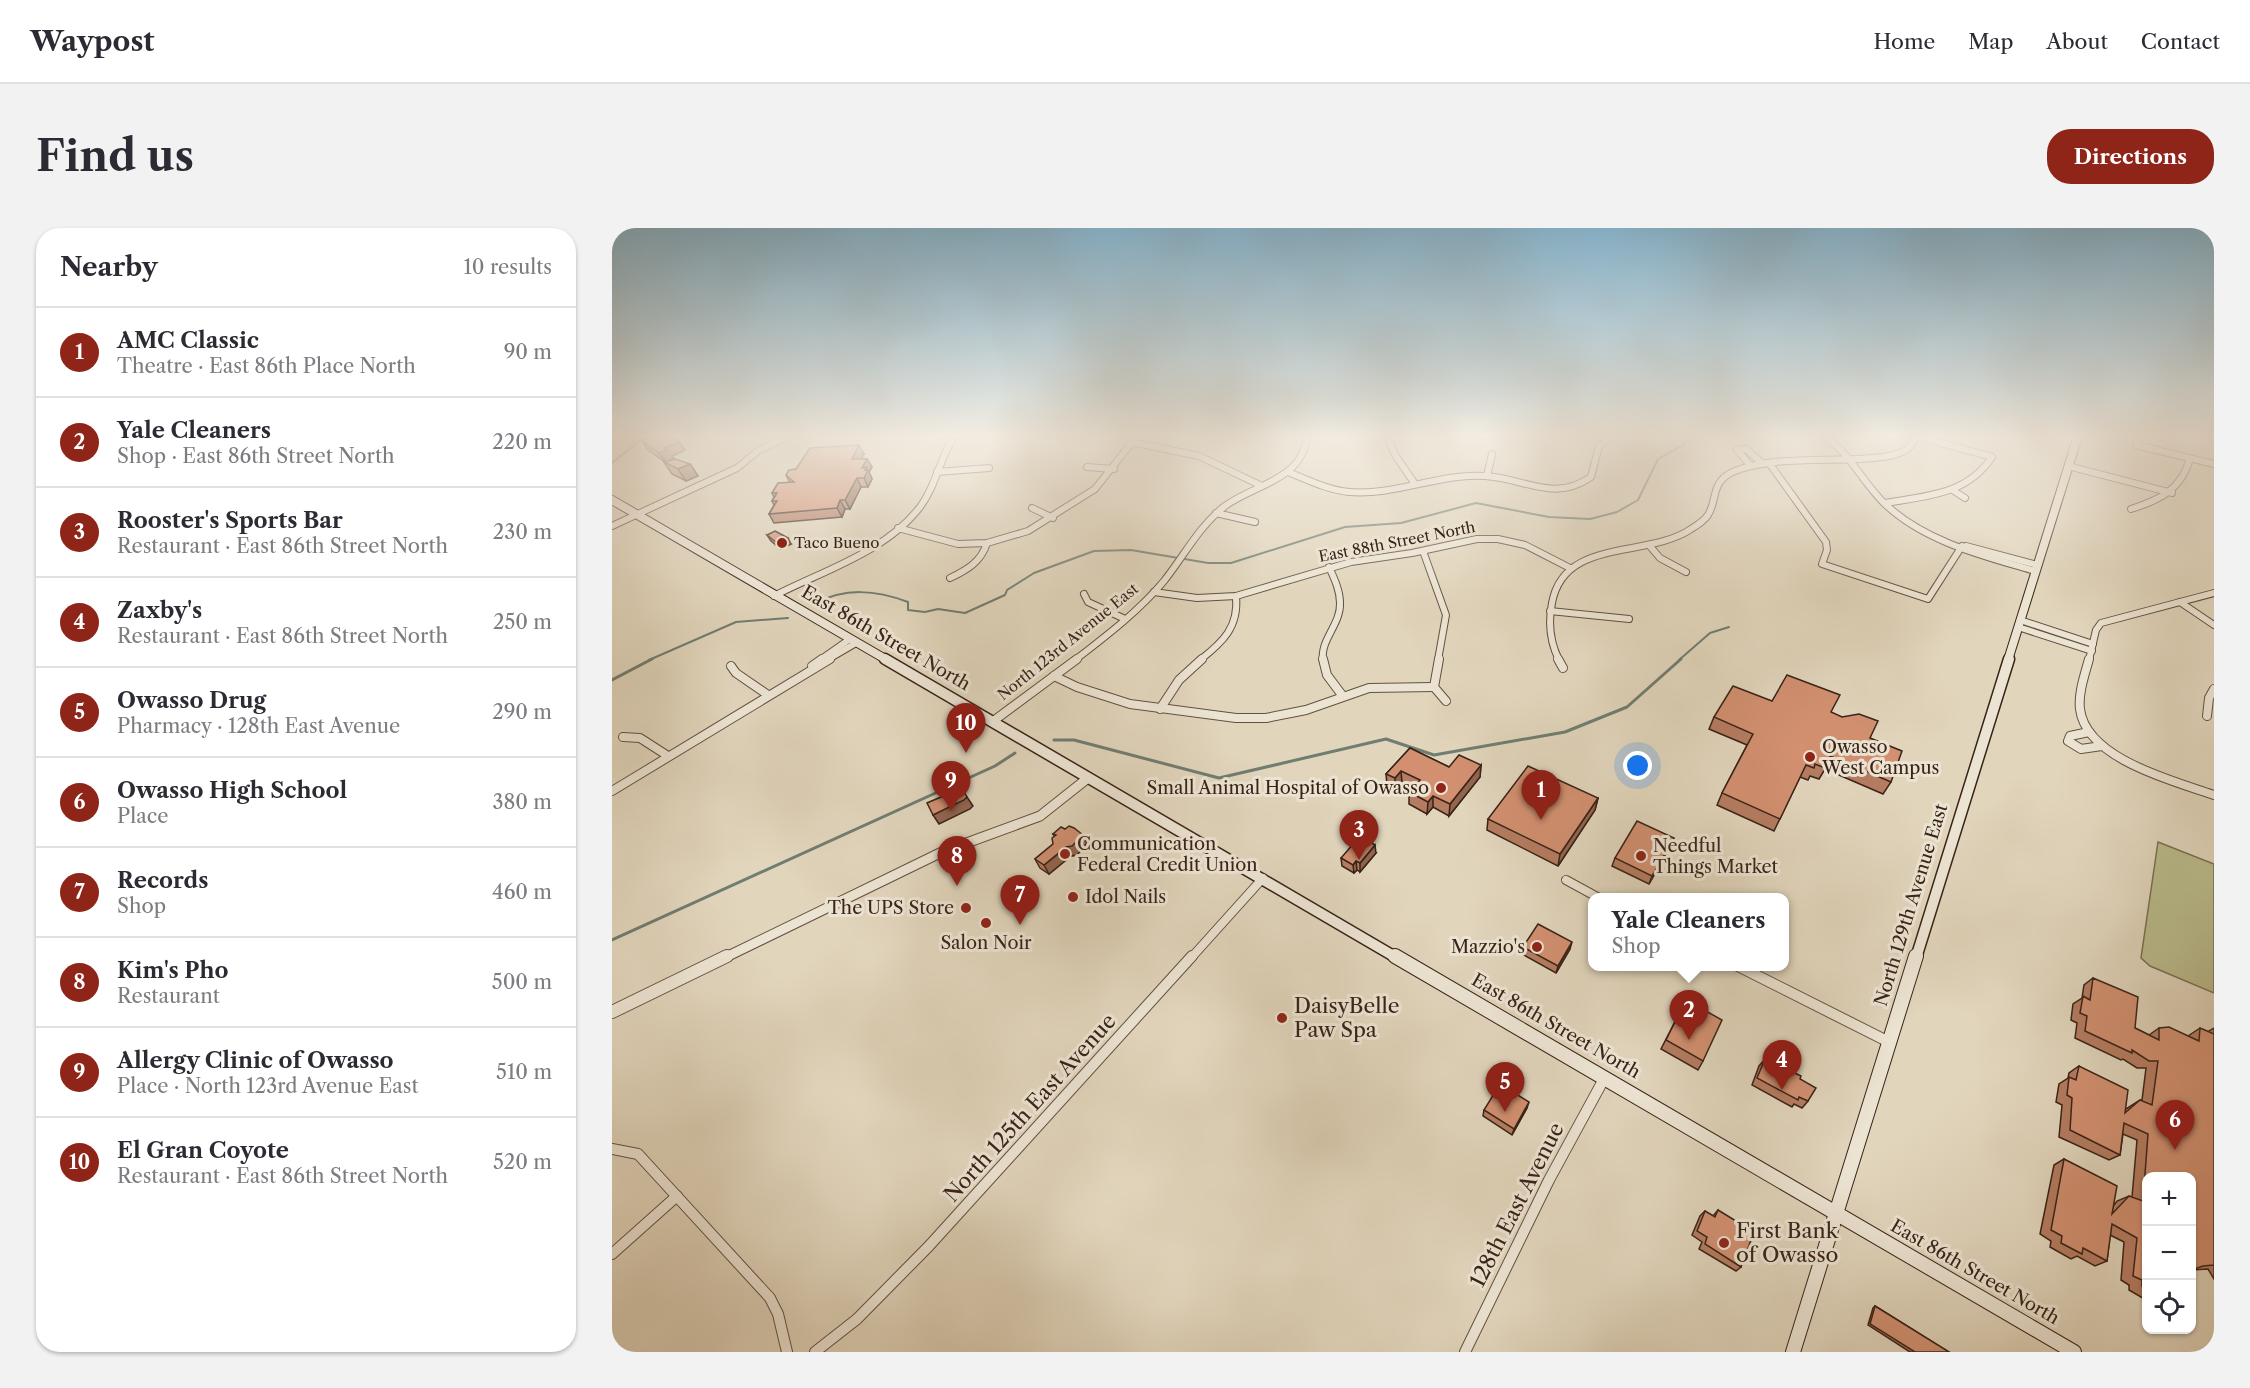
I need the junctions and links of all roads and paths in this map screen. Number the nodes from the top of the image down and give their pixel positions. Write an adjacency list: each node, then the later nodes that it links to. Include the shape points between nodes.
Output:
1 (694, 488): 22 (street)
2 (929, 488): 26 (street, via 921,506)
3 (1095, 488): 23 (street)
4 (1258, 488): 21 (street, North 123rd Avenue East)
5 (1332, 488): 6 (street, via 1347,492)
6 (1396, 488)
7 (1715, 488): 28 (street, via 1706,518 1679,536)
8 (1785, 488): 29 (street, via 1826,542 1822,564 1928,599)
9 (1874, 488): 18 (street)
10 (1957, 488): 14 (street)
11 (2061, 488): 33 (main road, North 129th Avenue East)
12 (2154, 488): 15 (street)
13 (2175, 488): 15 (street)
14 (1953, 491): 16 (street); 18 (street)
15 (2172, 493): 20 (street)
16 (1965, 498)
17 (612, 500): 22 (main road, East 86th Street North)
18 (1885, 503): 29 (street, via 1924,530)
19 (1032, 508): 23 (street)
20 (2131, 509)
21 (1216, 513): 24 (street); 36 (street, North 123rd Avenue East)
22 (638, 515): 25 (street); 40 (main road, East 86th Street North)
23 (1053, 518): 27 (street, via 1015,536)
24 (1256, 522)
25 (612, 526)
26 (898, 528): 27 (street, via 950,543); 40 (street)
27 (987, 543): 35 (street, via 974,565)
28 (1648, 545): 32 (street, via 1597,556); 34 (street, via 1668,563)
29 (1962, 546): 33 (street, via 1976,554)
30 (1423, 551): 31 (street, East 88th Street North); 32 (street, East 88th Street North, via 1467,540 1498,539 1525,545); 52 (street, via 1446,615)
31 (1329, 567): 39 (street, East 88th Street North); 55 (street, via 1339,587 1342,608 1325,646 1324,667)
32 (1570, 568): 42 (street, via 1554,586)
33 (2036, 568): 45 (main road, North 129th Avenue East)
34 (1686, 572)
35 (950, 578)
36 (1154, 592): 39 (street, East 88th Street North, via 1197,598); 43 (street, North 123rd Avenue East)
37 (2214, 593): 41 (street)
38 (1084, 594): 43 (street, via 1088,602)
39 (1236, 596): 57 (street, via 1239,616 1232,631 1186,672)
40 (777, 597): 47 (main road, East 86th Street North)
41 (2180, 602): 46 (street); 48 (street, via 2101,623)
42 (1550, 610): 44 (street); 50 (street, via 1551,644)
43 (1125, 619): 51 (street, North 123rd Avenue East)
44 (1629, 619)
45 (2019, 624): 48 (street); 72 (main road, North 129th Avenue East)
46 (2214, 625)
47 (853, 641): 54 (street); 59 (main road, East 86th Street North)
48 (2093, 647): 60 (street, via 2079,708)
49 (731, 666): 54 (street)
50 (1563, 669)
51 (1054, 676): 57 (street, via 1109,699); 59 (street, North 123rd Avenue East)
52 (1434, 687): 55 (street, via 1376,687); 56 (street)
53 (2214, 689): 58 (street)
54 (768, 695): 63 (street)
55 (1342, 695): 57 (street, via 1306,710 1266,718 1229,718)
56 (1446, 701)
57 (1160, 709)
58 (2207, 716)
59 (992, 722): 64 (main road, East 86th Street North)
60 (2090, 732): 62 (street); 62 (street, via 2070,736 2068,740 2080,749)
61 (623, 737): 63 (street, via 640,738)
62 (2099, 743): 66 (street, via 2146,770)
63 (668, 756): 65 (street)
64 (1088, 778): 67 (main road, East 86th Street North); 71 (street, via 1040,816 942,852)
65 (612, 791)
66 (2214, 795)
67 (1263, 878): 73 (main road, East 86th Street North); 79 (street, North 125th East Avenue, via 892,1285)
68 (1566, 880): 69 (street)
69 (1591, 893)
70 (1748, 971): 72 (street)
71 (612, 1012)
72 (1889, 1042): 76 (main road, North 129th Avenue East)
73 (1605, 1077): 76 (main road, East 86th Street North); 80 (street, 128th East Avenue, via 1549,1180)
74 (612, 1149): 75 (street, via 638,1154)
75 (677, 1196): 77 (street); 78 (street, via 770,1298)
76 (1835, 1213): 81 (main road, North 129th Avenue East); 82 (main road, East 86th Street North)
77 (612, 1254)
78 (787, 1352)
79 (815, 1352)
80 (1465, 1352)
81 (1792, 1352)
82 (2074, 1352)

